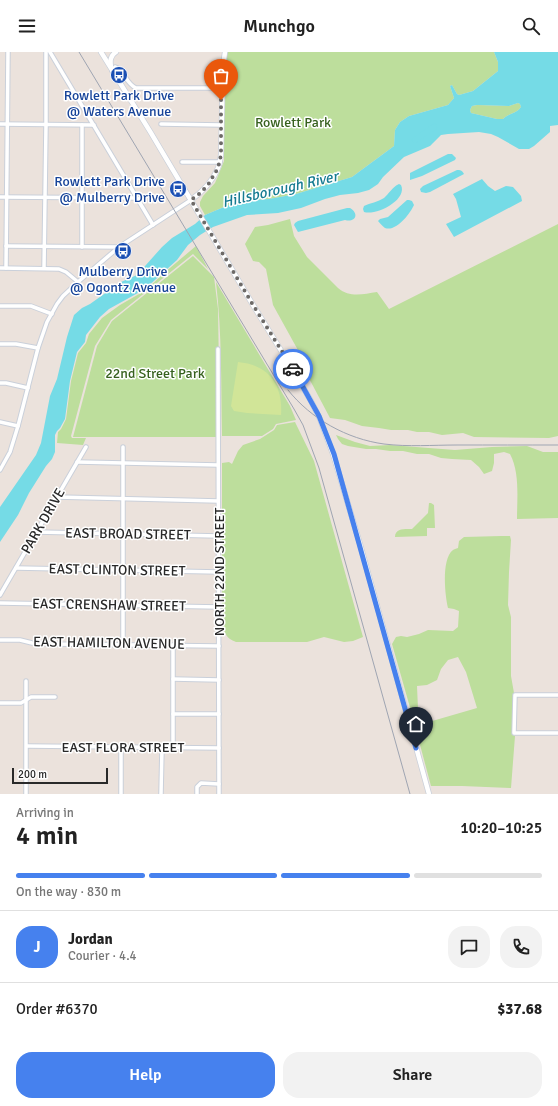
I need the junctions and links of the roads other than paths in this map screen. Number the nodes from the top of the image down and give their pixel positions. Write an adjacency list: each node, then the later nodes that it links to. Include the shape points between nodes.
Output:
1 (8, 52): 10 (street)
2 (46, 52): 12 (street)
3 (50, 52): 14 (street)
4 (101, 52): 7 (street)
5 (116, 52): 7 (street, via 110,60)
6 (226, 52): 8 (street, via 222,66)
7 (112, 71): 8 (street, via 115,67 120,68 131,86 136,88); 23 (street)
8 (222, 88): 15 (street)
9 (0, 124): 10 (street)
10 (8, 124): 12 (street); 19 (street)
11 (161, 124): 15 (street)
12 (46, 125): 13 (street); 20 (street)
13 (82, 125): 14 (street); 21 (street)
14 (94, 125): 22 (street)
15 (221, 125): 17 (street)
16 (182, 162): 17 (street)
17 (220, 162): 23 (street, via 208,185)
18 (0, 197): 19 (street)
19 (7, 197): 20 (street); 25 (street)
20 (45, 198): 21 (street); 26 (street)
21 (82, 198): 22 (street); 27 (street)
22 (137, 198): 24 (street)
23 (191, 200): 24 (street); 86 (street, via 319,416 334,454)
24 (153, 225): 28 (street)
25 (6, 246): 26 (street); 30 (street)
26 (44, 246): 27 (street); 31 (street)
27 (82, 247): 28 (street)
28 (119, 247): 32 (street)
29 (0, 268): 30 (street)
30 (6, 268): 31 (street)
31 (44, 268): 32 (street, via 59,269)
32 (78, 282): 34 (street, via 63,296)
33 (0, 306): 34 (street, via 31,306)
34 (52, 314): 36 (street)
35 (0, 344): 36 (street)
36 (38, 348): 39 (street)
37 (218, 349): 46 (street, NORTH 22ND STREET)
38 (0, 383): 39 (street)
39 (28, 388): 41 (street)
40 (0, 422): 41 (street)
41 (18, 426): 47 (street, via 10,452)
42 (86, 447): 44 (street, PARK DRIVE)
43 (123, 447): 45 (street)
44 (77, 462): 45 (street); 48 (street, PARK DRIVE)
45 (123, 463): 46 (street); 49 (street)
46 (218, 464): 50 (street, NORTH 22ND STREET)
47 (0, 470)
48 (57, 497): 49 (street); 51 (street, PARK DRIVE)
49 (123, 499): 50 (street); 52 (street)
50 (218, 500): 53 (street, NORTH 22ND STREET)
51 (36, 532): 52 (street, EAST BROAD STREET); 54 (street, PARK DRIVE)
52 (123, 534): 53 (street, EAST BROAD STREET); 55 (street)
53 (219, 536): 56 (street, NORTH 22ND STREET)
54 (16, 568): 55 (street, EAST CLINTON STREET); 57 (street, PARK DRIVE)
55 (123, 570): 56 (street, EAST CLINTON STREET); 59 (street)
56 (219, 572): 60 (street, NORTH 22ND STREET)
57 (0, 595)
58 (0, 603): 59 (street, EAST CRENSHAW STREET)
59 (123, 606): 60 (street, EAST CRENSHAW STREET); 62 (street)
60 (219, 607): 64 (street, NORTH 22ND STREET)
61 (0, 640): 62 (street, EAST HAMILTON AVENUE, via 51,644)
62 (123, 644): 63 (street, EAST HAMILTON AVENUE)
63 (173, 645): 64 (street, EAST HAMILTON AVENUE); 65 (street)
64 (219, 646): 66 (street, NORTH 22ND STREET)
65 (173, 679): 66 (street); 72 (street)
66 (219, 680): 73 (street, NORTH 22ND STREET)
67 (26, 681): 70 (street)
68 (558, 695): 74 (street, via 515,695 514,733)
69 (56, 697): 70 (street, via 31,697)
70 (26, 700): 71 (street, via 21,703); 75 (street)
71 (0, 703)
72 (173, 714): 73 (street); 78 (street)
73 (219, 714): 79 (street, NORTH 22ND STREET)
74 (558, 733)
75 (27, 746): 76 (street, EAST FLORA STREET); 81 (street)
76 (121, 747): 77 (street, EAST FLORA STREET); 82 (street)
77 (162, 748): 78 (street, EAST FLORA STREET); 83 (street)
78 (173, 748): 79 (street, EAST FLORA STREET)
79 (219, 748): 80 (street, NORTH 22ND STREET)
80 (219, 784): 84 (street, via 202,783 197,787); 85 (street, NORTH 22ND STREET)
81 (26, 794)
82 (121, 794)
83 (161, 794)
84 (197, 794)
85 (219, 794)
86 (429, 794)

